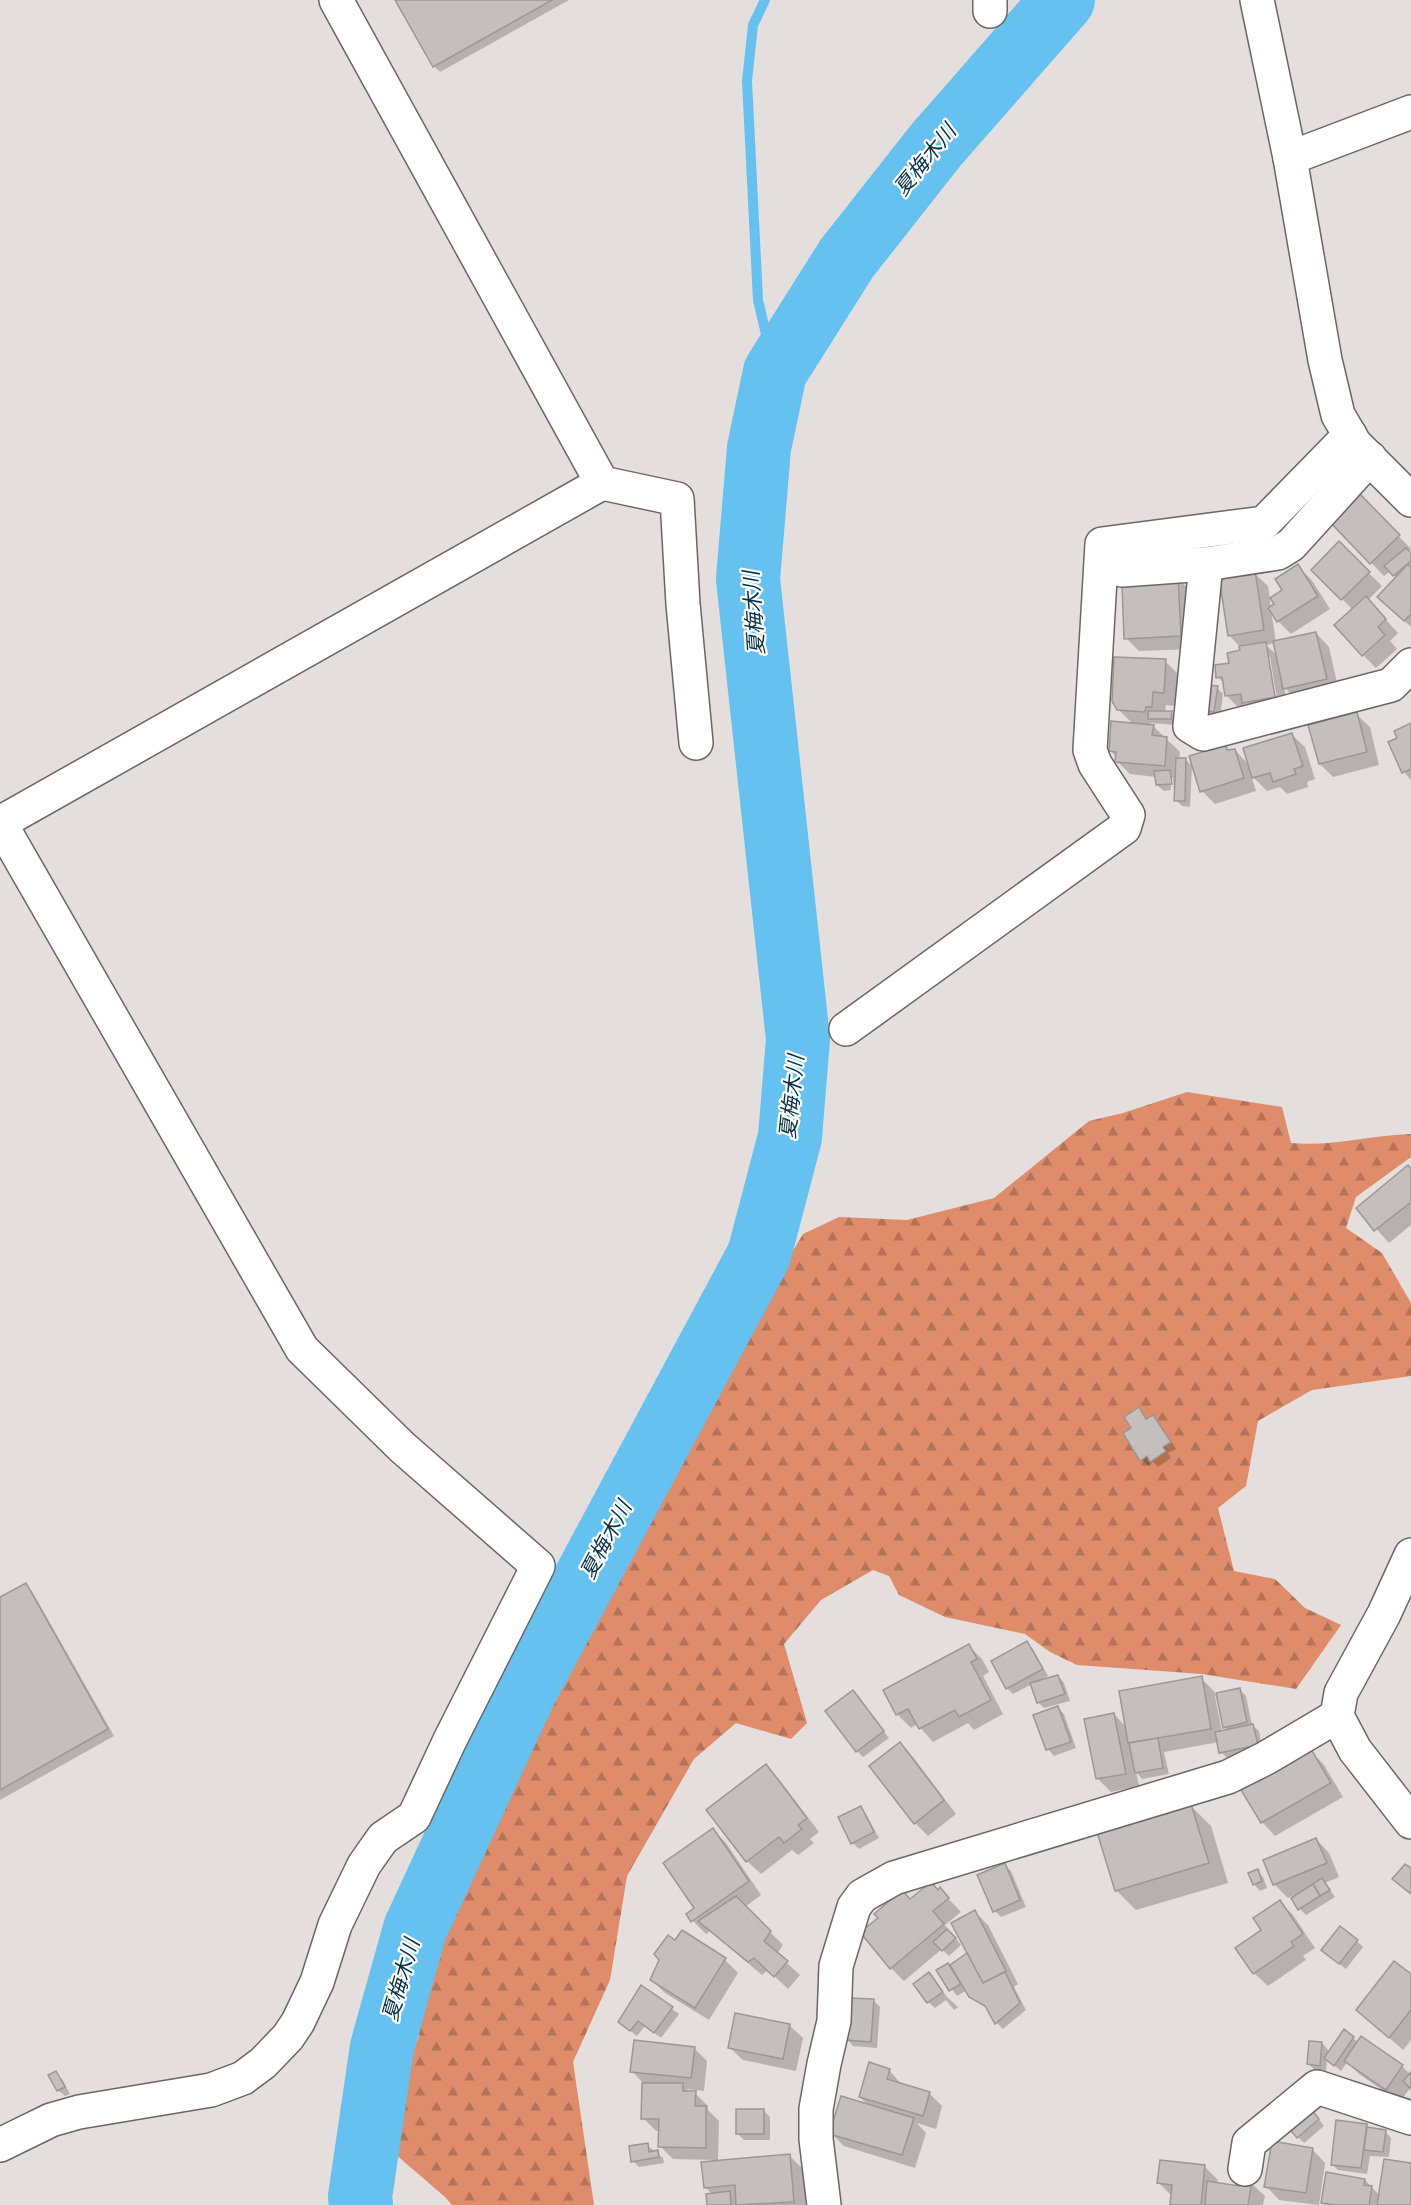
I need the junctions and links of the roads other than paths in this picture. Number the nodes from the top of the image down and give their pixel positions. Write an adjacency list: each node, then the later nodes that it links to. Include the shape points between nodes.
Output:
1 (336, 0): 6 (street)
2 (1257, 0): 4 (street)
3 (1411, 112): 4 (street)
4 (1290, 159): 5 (street, via 1338,415)
5 (1360, 446): 7 (street); 8 (street, via 1291,545 1278,553); 12 (street, via 1264,523 1102,544 1090,750 1128,815 1124,828)
6 (602, 483): 11 (street, via 677,499); 17 (street, via 0,823 302,1349 402,1448 538,1566 414,1817 383,1838 364,1865 335,1924 317,1982 288,2037 243,2078 211,2090 79,2112 51,2120)
7 (1411, 500)
8 (1206, 564): 9 (street); 10 (street, via 1190,726 1203,734 1391,685)
9 (1122, 570)
10 (1411, 665)
11 (696, 743)
12 (846, 1029)
13 (1411, 1555): 14 (street, via 1341,1693)
14 (1337, 1716): 15 (street, via 1355,1749); 19 (street, via 1228,1777 894,1878 862,1896 847,1924 836,1966 834,2021 816,2109)
15 (1411, 1822)
16 (1411, 2118): 18 (street, via 1317,2087 1249,2143)
17 (0, 2145)
18 (1245, 2169)
19 (824, 2205)

